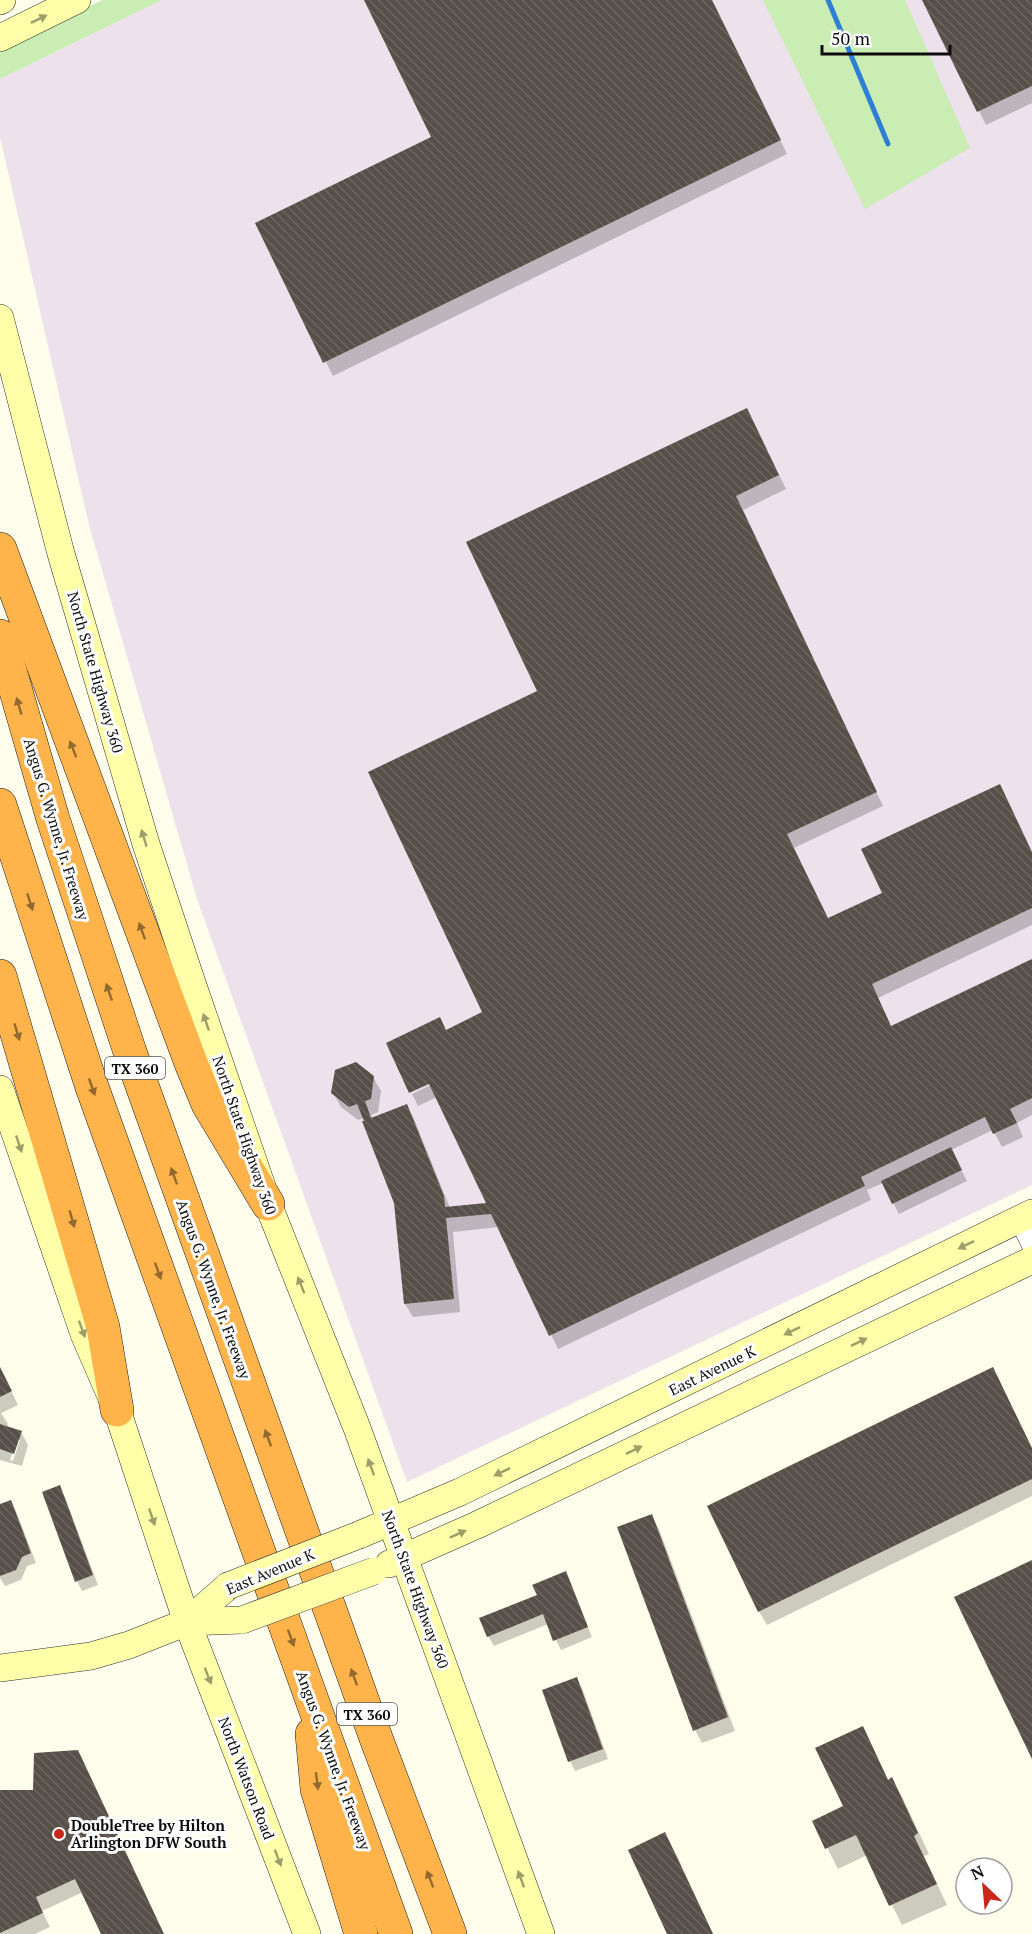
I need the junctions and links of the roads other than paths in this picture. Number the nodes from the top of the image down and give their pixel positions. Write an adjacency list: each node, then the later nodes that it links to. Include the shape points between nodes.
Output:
1 (77, 0): 2 (main road, one-way to 1)
2 (0, 38)
3 (0, 318): 9 (main road, North State Highway 360, one-way to 3, via 146,844 60,550)
4 (0, 549): 9 (highway, one-way to 4, via 208,1104 191,1063)
5 (0, 636): 21 (highway, Angus G. Wynne, Jr. Freeway / TX 360, one-way to 5, via 376,1738 130,1052 53,819)
6 (0, 805): 20 (highway, Angus G. Wynne, Jr. Freeway / TX 360, one-way to 20, via 92,1087)
7 (0, 976): 13 (highway, one-way to 13, via 103,1327)
8 (0, 1089): 13 (main road, one-way to 13, via 84,1334)
9 (268, 1204): 16 (main road, North State Highway 360, one-way to 9)
10 (1025, 1216): 11 (street); 14 (main road, East Avenue K, one-way to 14)
11 (1032, 1245)
12 (1032, 1260): 15 (main road, East Avenue K, one-way to 12)
13 (117, 1410): 18 (main road, one-way to 18)
14 (555, 1446): 15 (main road); 16 (main road, East Avenue K, one-way to 16)
15 (572, 1480): 17 (main road, East Avenue K, one-way to 15)
16 (391, 1521): 17 (main road, North State Highway 360); 18 (main road, East Avenue K, bridge, via 228,1586)
17 (404, 1557): 18 (main road, East Avenue K, bridge, via 242,1620); 25 (main road, North State Highway 360, one-way to 17)
18 (187, 1622): 19 (main road, via 91,1656); 22 (main road, North Watson Road, one-way to 22)
19 (0, 1668)
20 (306, 1681): 23 (highway, one-way to 23, via 317,1789); 24 (highway, Angus G. Wynne, Jr. Freeway / TX 360)
21 (451, 1930)
22 (306, 1934)
23 (361, 1934)
24 (396, 1934)
25 (541, 1934)

